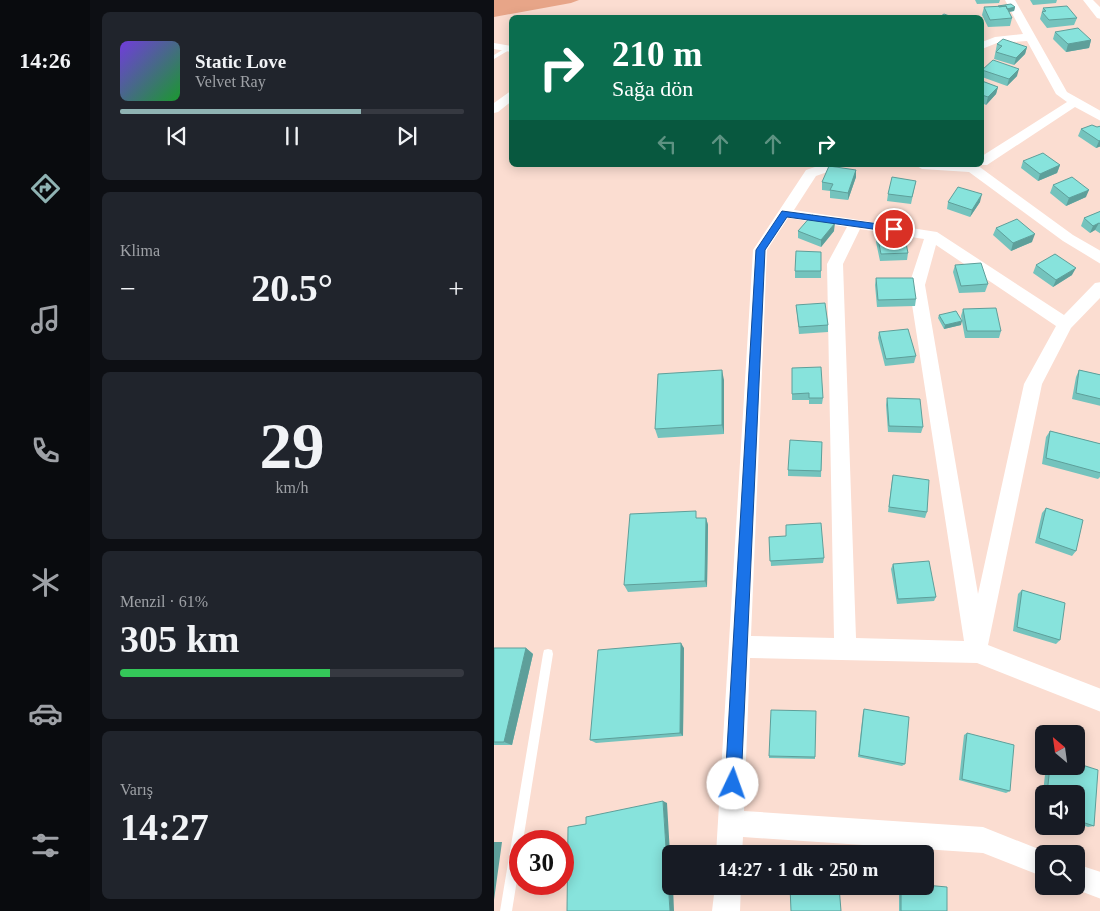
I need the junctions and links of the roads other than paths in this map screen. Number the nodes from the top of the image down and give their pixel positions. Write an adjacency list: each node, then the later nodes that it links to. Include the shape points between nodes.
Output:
1 (1010, 0): 4 (street)
2 (1088, 0): 3 (street)
3 (1100, 16)
4 (1031, 37): 5 (street, via 995,40); 11 (street, via 1062,94)
5 (984, 45)
6 (494, 46): 7 (street)
7 (509, 49)
8 (509, 50): 9 (lane)
9 (494, 57)
10 (509, 96): 12 (street)
11 (1075, 102): 13 (street); 14 (street)
12 (494, 109)
13 (1100, 117)
14 (984, 160)
15 (828, 167): 17 (street, via 811,173)
16 (979, 167): 20 (street, via 1068,238)
17 (785, 213): 18 (street); 23 (street, via 760,250)
18 (856, 223): 19 (street); 24 (street, via 835,264)
19 (932, 235): 22 (street); 25 (street, via 917,285)
20 (1100, 258)
21 (1100, 287): 22 (street)
22 (1065, 324): 25 (street, via 1032,384)
23 (740, 647): 24 (street); 28 (street)
24 (845, 649): 25 (street)
25 (977, 652): 27 (street)
26 (548, 654): 34 (lane)
27 (1100, 701)
28 (731, 823): 29 (street); 30 (street, via 983,840)
29 (730, 845)
30 (1035, 860)
31 (1085, 880): 32 (street)
32 (1100, 886)
33 (727, 895): 35 (street)
34 (506, 911)
35 (726, 911)

